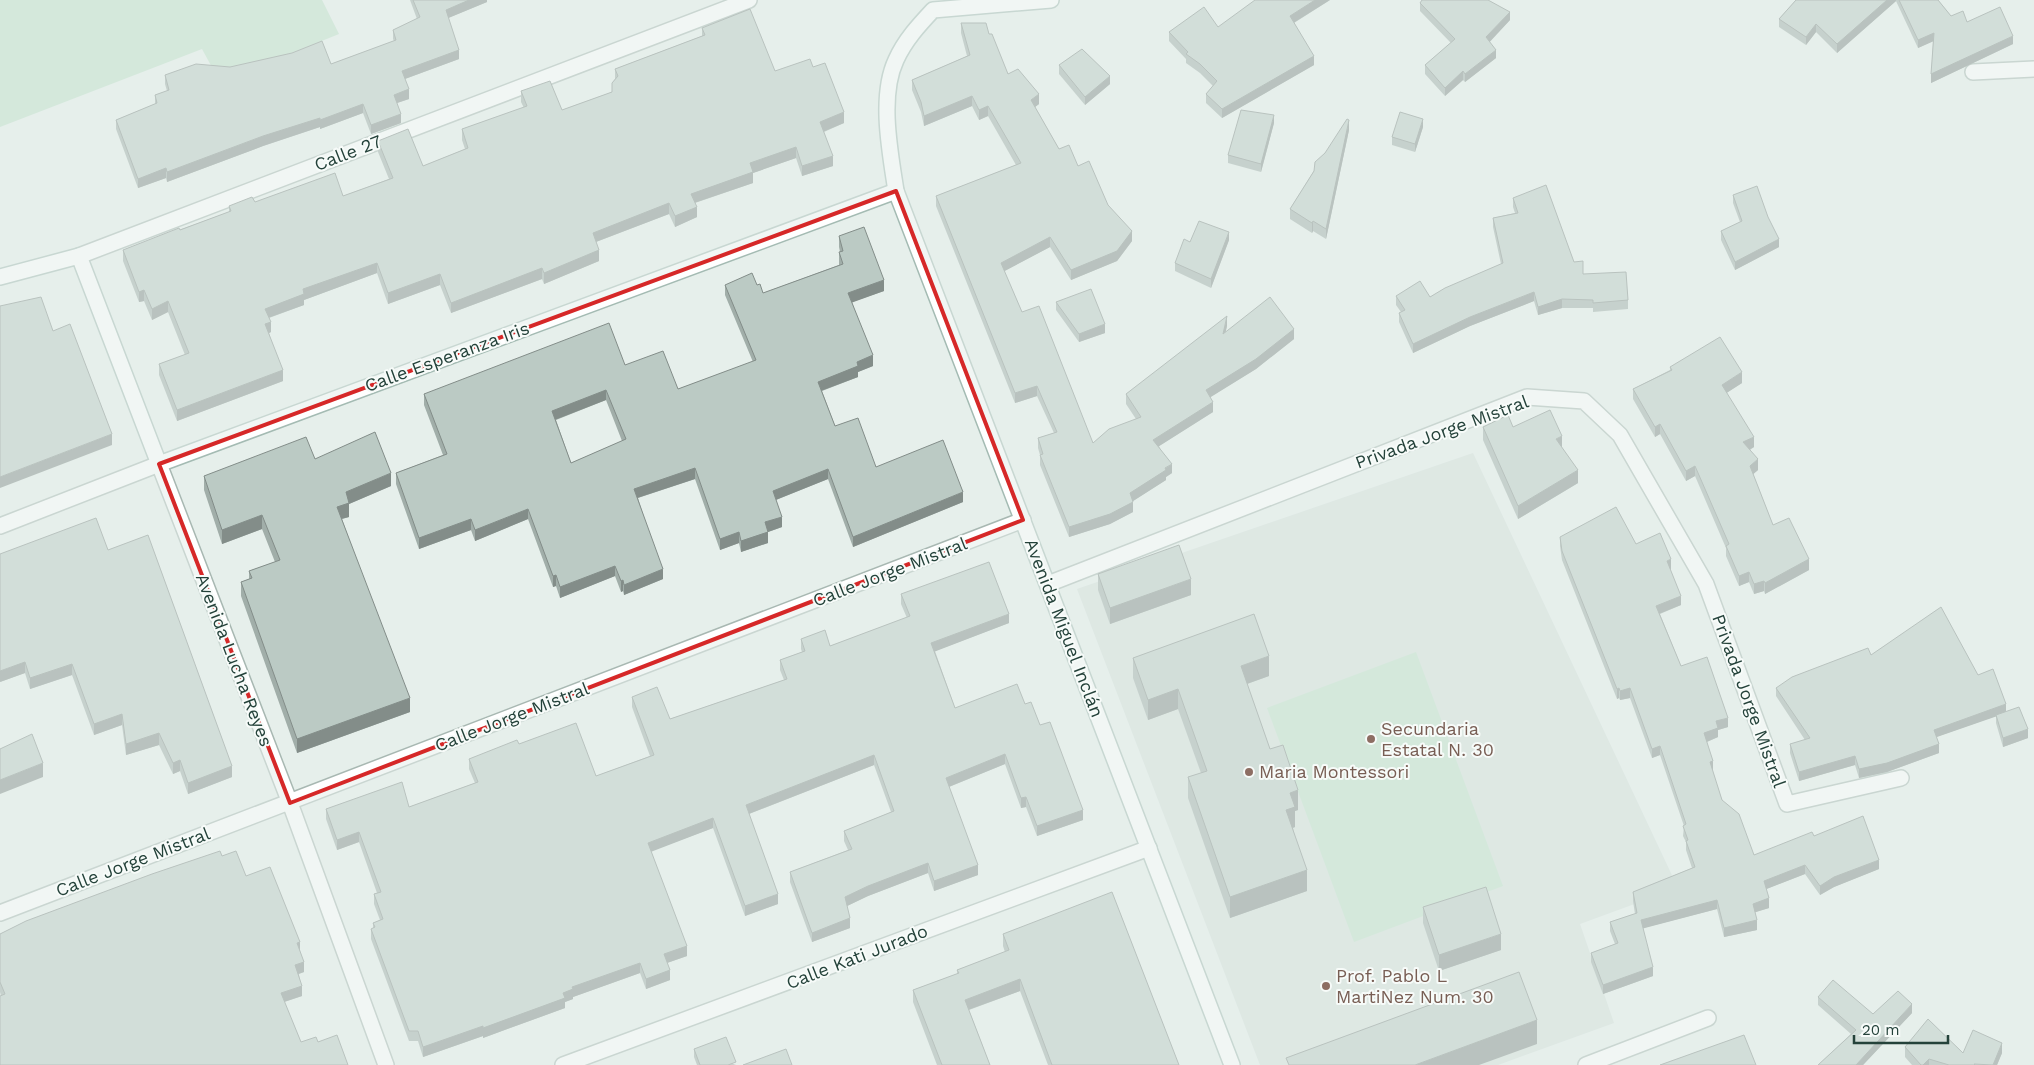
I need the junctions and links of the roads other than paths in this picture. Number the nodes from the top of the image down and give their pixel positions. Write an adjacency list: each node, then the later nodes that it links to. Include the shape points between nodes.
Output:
1 (749, 0): 6 (street, Calle 27)
2 (1051, 0): 5 (street, Avenida Miguel Inclán, via 933,10 913,31 896,60 889,90 887,135)
3 (2034, 69): 4 (street)
4 (1973, 72)
5 (896, 191): 8 (street, Calle Esperanza Iris); 9 (street, Avenida Miguel Inclán)
6 (79, 256): 7 (street, Calle 27); 8 (street, Avenida Lucha Reyes)
7 (0, 277)
8 (159, 464): 10 (street, Calle Esperanza Iris); 13 (street, Avenida Lucha Reyes)
9 (1023, 520): 11 (street, Avenida Miguel Inclán); 13 (street, Calle Jorge Mistral)
10 (0, 526)
11 (1048, 584): 12 (street, Privada Jorge Mistral, via 1527,397 1584,401 1620,435 1706,584 1786,804); 14 (street, Avenida Miguel Inclán)
12 (1901, 778)
13 (290, 803): 15 (street, Calle Jorge Mistral); 17 (street, Avenida Lucha Reyes)
14 (1149, 848): 18 (street, Calle Kati Jurado); 19 (street, Avenida Miguel Inclán)
15 (0, 913)
16 (1708, 1018): 20 (street)
17 (386, 1065)
18 (564, 1065)
19 (1232, 1065)
20 (1586, 1065)

